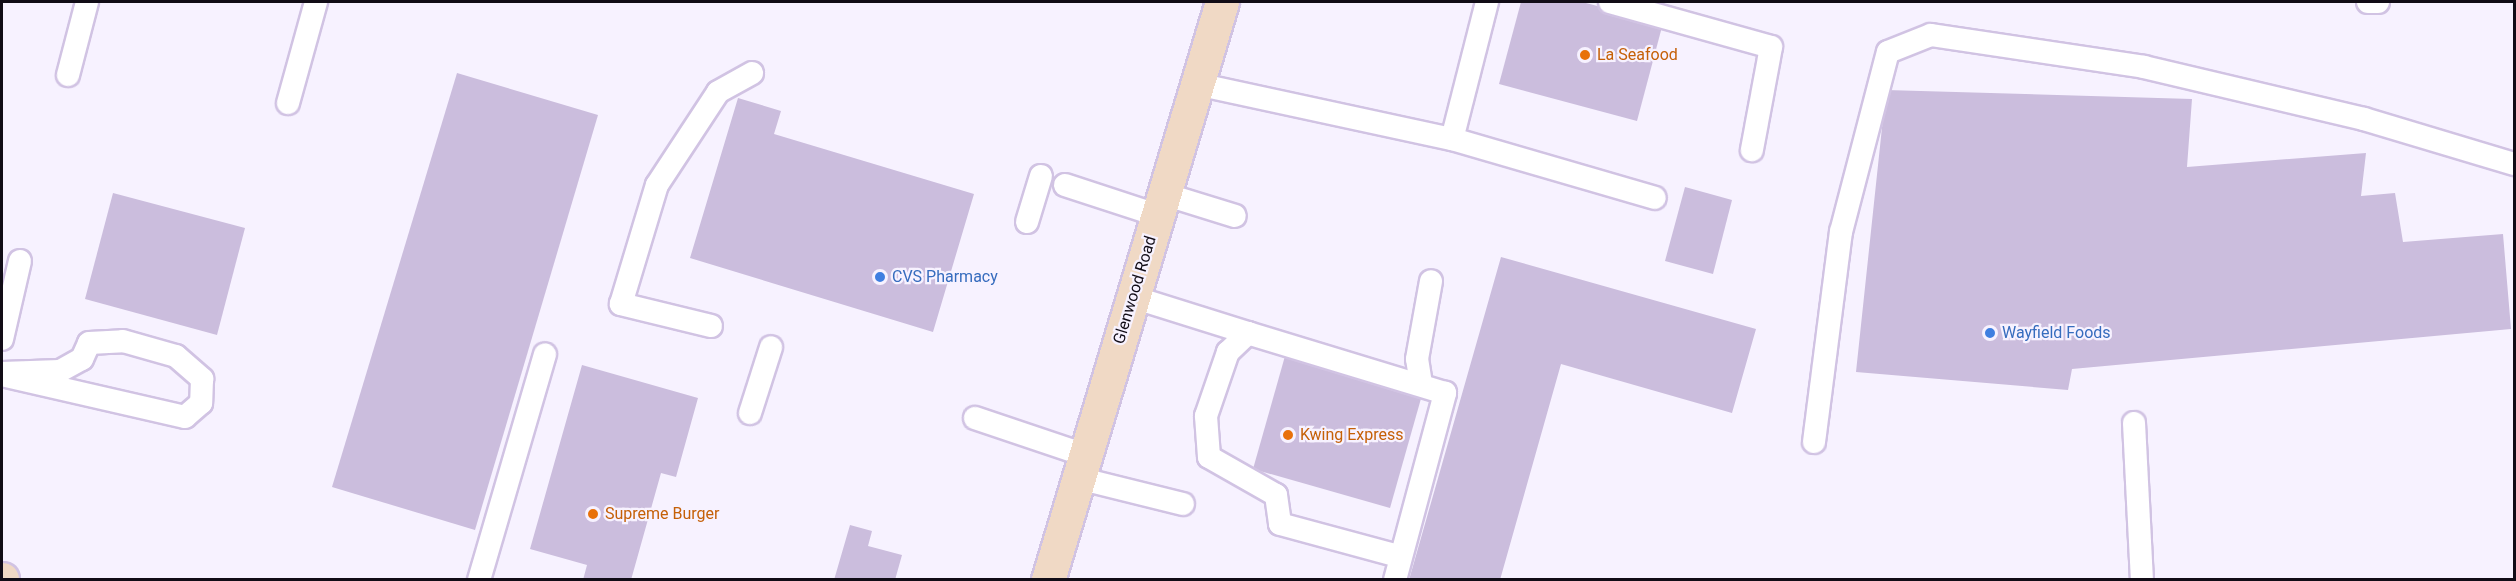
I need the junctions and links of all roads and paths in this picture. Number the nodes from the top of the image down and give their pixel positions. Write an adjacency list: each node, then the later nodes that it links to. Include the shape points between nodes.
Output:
1 (87, 2): 9 (lane)
2 (316, 2): 11 (lane)
3 (1222, 2): 10 (main road, Glenwood Road)
4 (1487, 2): 12 (lane)
5 (1610, 2): 13 (lane, via 1771,46)
6 (2368, 2): 7 (lane)
7 (2378, 2)
8 (752, 73): 24 (lane, via 718,92 657,185 621,304)
9 (68, 75)
10 (1197, 84): 12 (lane); 18 (main road, Glenwood Road)
11 (288, 103)
12 (1452, 139): 17 (lane)
13 (1752, 150)
14 (2514, 164): 34 (lane, via 2364,119 2144,67 1930,34 1888,52 1841,232)
15 (1041, 176): 20 (lane)
16 (1065, 185): 18 (lane)
17 (1655, 198)
18 (1161, 205): 19 (lane); 23 (main road, Glenwood Road)
19 (1235, 216)
20 (1027, 222)
21 (20, 261): 26 (lane)
22 (1431, 281): 30 (lane, via 1417,359)
23 (1133, 297): 25 (lane); 35 (main road, Glenwood Road)
24 (711, 326)
25 (1248, 333): 30 (lane); 37 (lane, via 1228,352 1206,416 1209,457 1276,495 1280,524)
26 (2, 339)
27 (771, 347): 31 (lane)
28 (545, 354): 38 (lane)
29 (2, 374): 29 (lane, via 184,417 201,403 202,379 176,356 123,341 89,344 82,360 60,371)
30 (1420, 384): 37 (lane, via 1445,393)
31 (750, 413)
32 (975, 418): 35 (lane)
33 (2134, 423): 40 (lane)
34 (1814, 442)
35 (1082, 467): 36 (lane); 39 (main road, Glenwood Road)
36 (1183, 504)
37 (1397, 568)
38 (479, 579)
39 (1048, 579)
40 (2142, 579)

